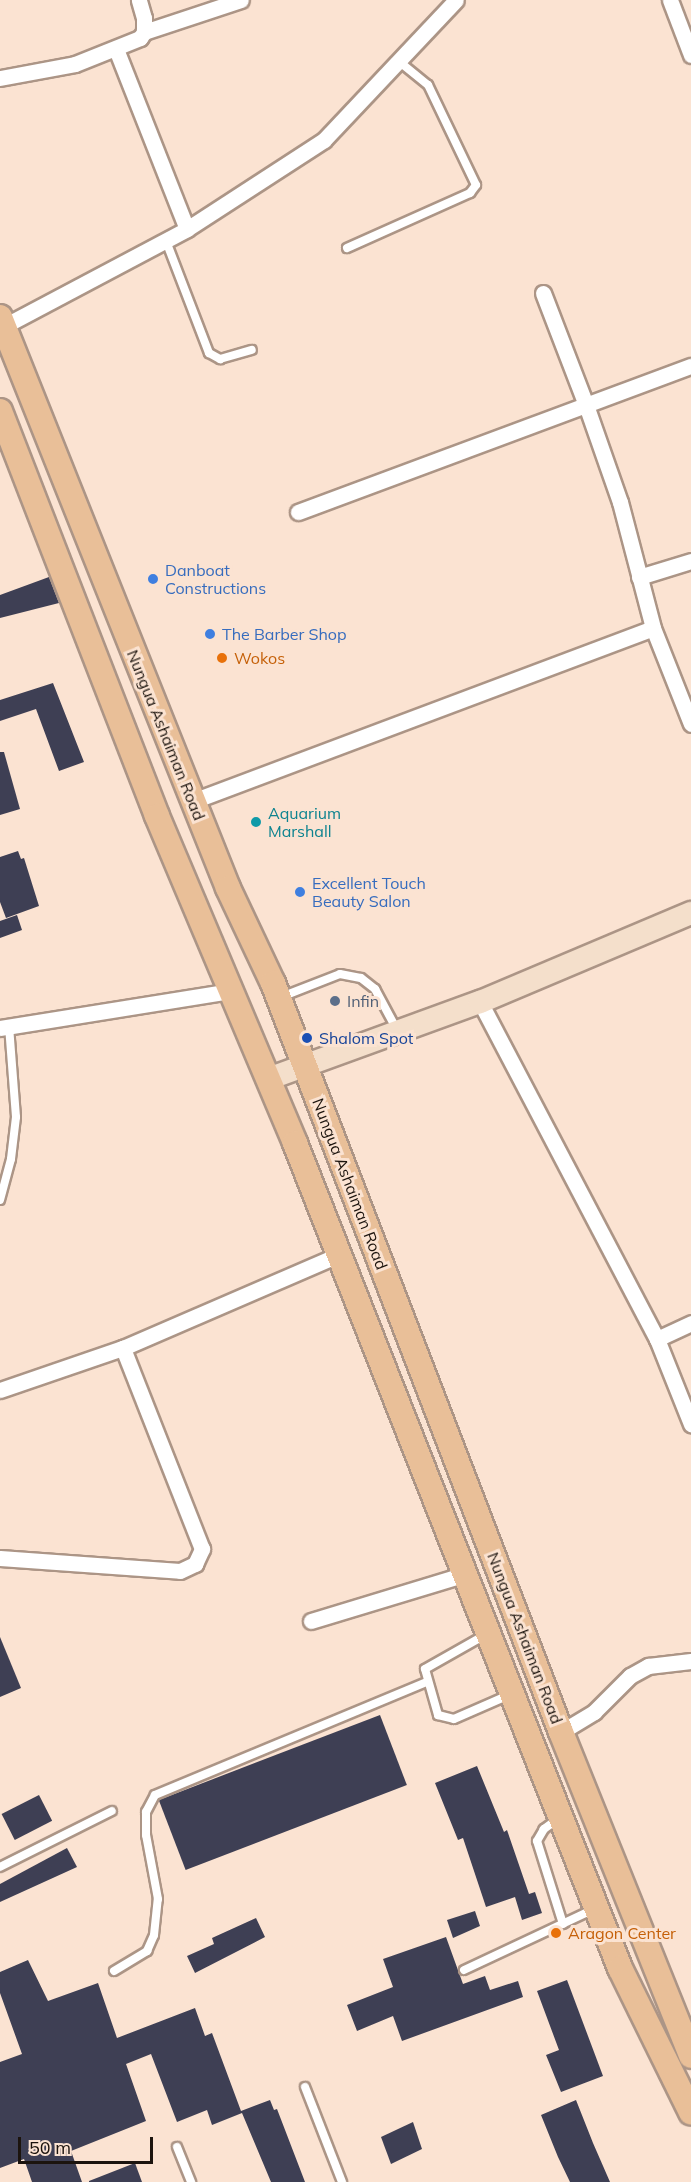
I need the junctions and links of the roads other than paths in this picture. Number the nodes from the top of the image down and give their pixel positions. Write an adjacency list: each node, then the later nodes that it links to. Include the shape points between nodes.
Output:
1 (139, 0): 5 (street)
2 (241, 0): 5 (street)
3 (456, 0): 8 (street)
4 (670, 0): 7 (street)
5 (144, 32): 6 (street)
6 (116, 49): 9 (street, via 75,63); 10 (street)
7 (691, 55)
8 (401, 63): 10 (street, via 324,140); 12 (lane, via 428,85 476,185 470,193)
9 (0, 78)
10 (187, 229): 11 (street)
11 (166, 241): 14 (street); 15 (lane, via 209,353 220,359)
12 (347, 248)
13 (543, 293): 17 (street)
14 (2, 321): 26 (main road, Nungua Ashaiman Road)
15 (252, 350)
16 (691, 366): 17 (street)
17 (586, 405): 20 (street); 22 (street, via 620,502)
18 (0, 411): 19 (main road, Nungua Ashaiman Road)
19 (8, 455): 28 (main road, Nungua Ashaiman Road, via 75,608)
20 (298, 512)
21 (691, 561): 22 (street)
22 (639, 577): 23 (street)
23 (653, 628): 24 (street); 26 (street)
24 (686, 695): 25 (street)
25 (691, 724)
26 (193, 801): 29 (main road, Nungua Ashaiman Road)
27 (691, 914): 30 (street)
28 (230, 991): 31 (street); 34 (main road, Nungua Ashaiman Road)
29 (279, 998): 32 (lane, via 340,974 361,978 375,988); 33 (main road, Nungua Ashaiman Road)
30 (480, 1002): 32 (street); 38 (street)
31 (4, 1027): 35 (lane, via 16,1117 11,1159)
32 (398, 1031): 33 (street)
33 (304, 1064): 34 (street); 49 (main road, Nungua Ashaiman Road)
34 (268, 1079): 36 (main road, Nungua Ashaiman Road)
35 (0, 1200)
36 (338, 1255): 39 (street); 43 (main road, Nungua Ashaiman Road)
37 (691, 1323): 38 (street)
38 (657, 1339): 41 (street)
39 (123, 1348): 40 (street); 42 (street, via 202,1549 195,1564 180,1571)
40 (0, 1390)
41 (691, 1424)
42 (0, 1557)
43 (466, 1574): 44 (street); 45 (main road, Nungua Ashaiman Road)
44 (311, 1621)
45 (489, 1633): 47 (lane, via 429,1663 425,1669); 48 (main road, Nungua Ashaiman Road)
46 (691, 1661): 49 (street, via 648,1666 630,1676 594,1712)
47 (427, 1682): 48 (lane, via 438,1715 445,1718 454,1719); 56 (lane, via 155,1795 146,1812 146,1835 158,1899 154,1935 147,1951)
48 (513, 1694): 51 (main road, Nungua Ashaiman Road)
49 (561, 1732): 57 (main road, Nungua Ashaiman Road)
50 (112, 1811): 52 (lane)
51 (560, 1817): 53 (main road, Nungua Ashaiman Road); 54 (lane, via 544,1828 537,1841)
52 (0, 1867)
53 (596, 1908): 54 (lane); 59 (main road, Nungua Ashaiman Road)
54 (562, 1924): 55 (lane)
55 (464, 1970)
56 (114, 1971)
57 (691, 2056)
58 (304, 2087): 62 (lane)
59 (687, 2100)
60 (177, 2147): 61 (lane)
61 (190, 2182)
62 (342, 2182)

